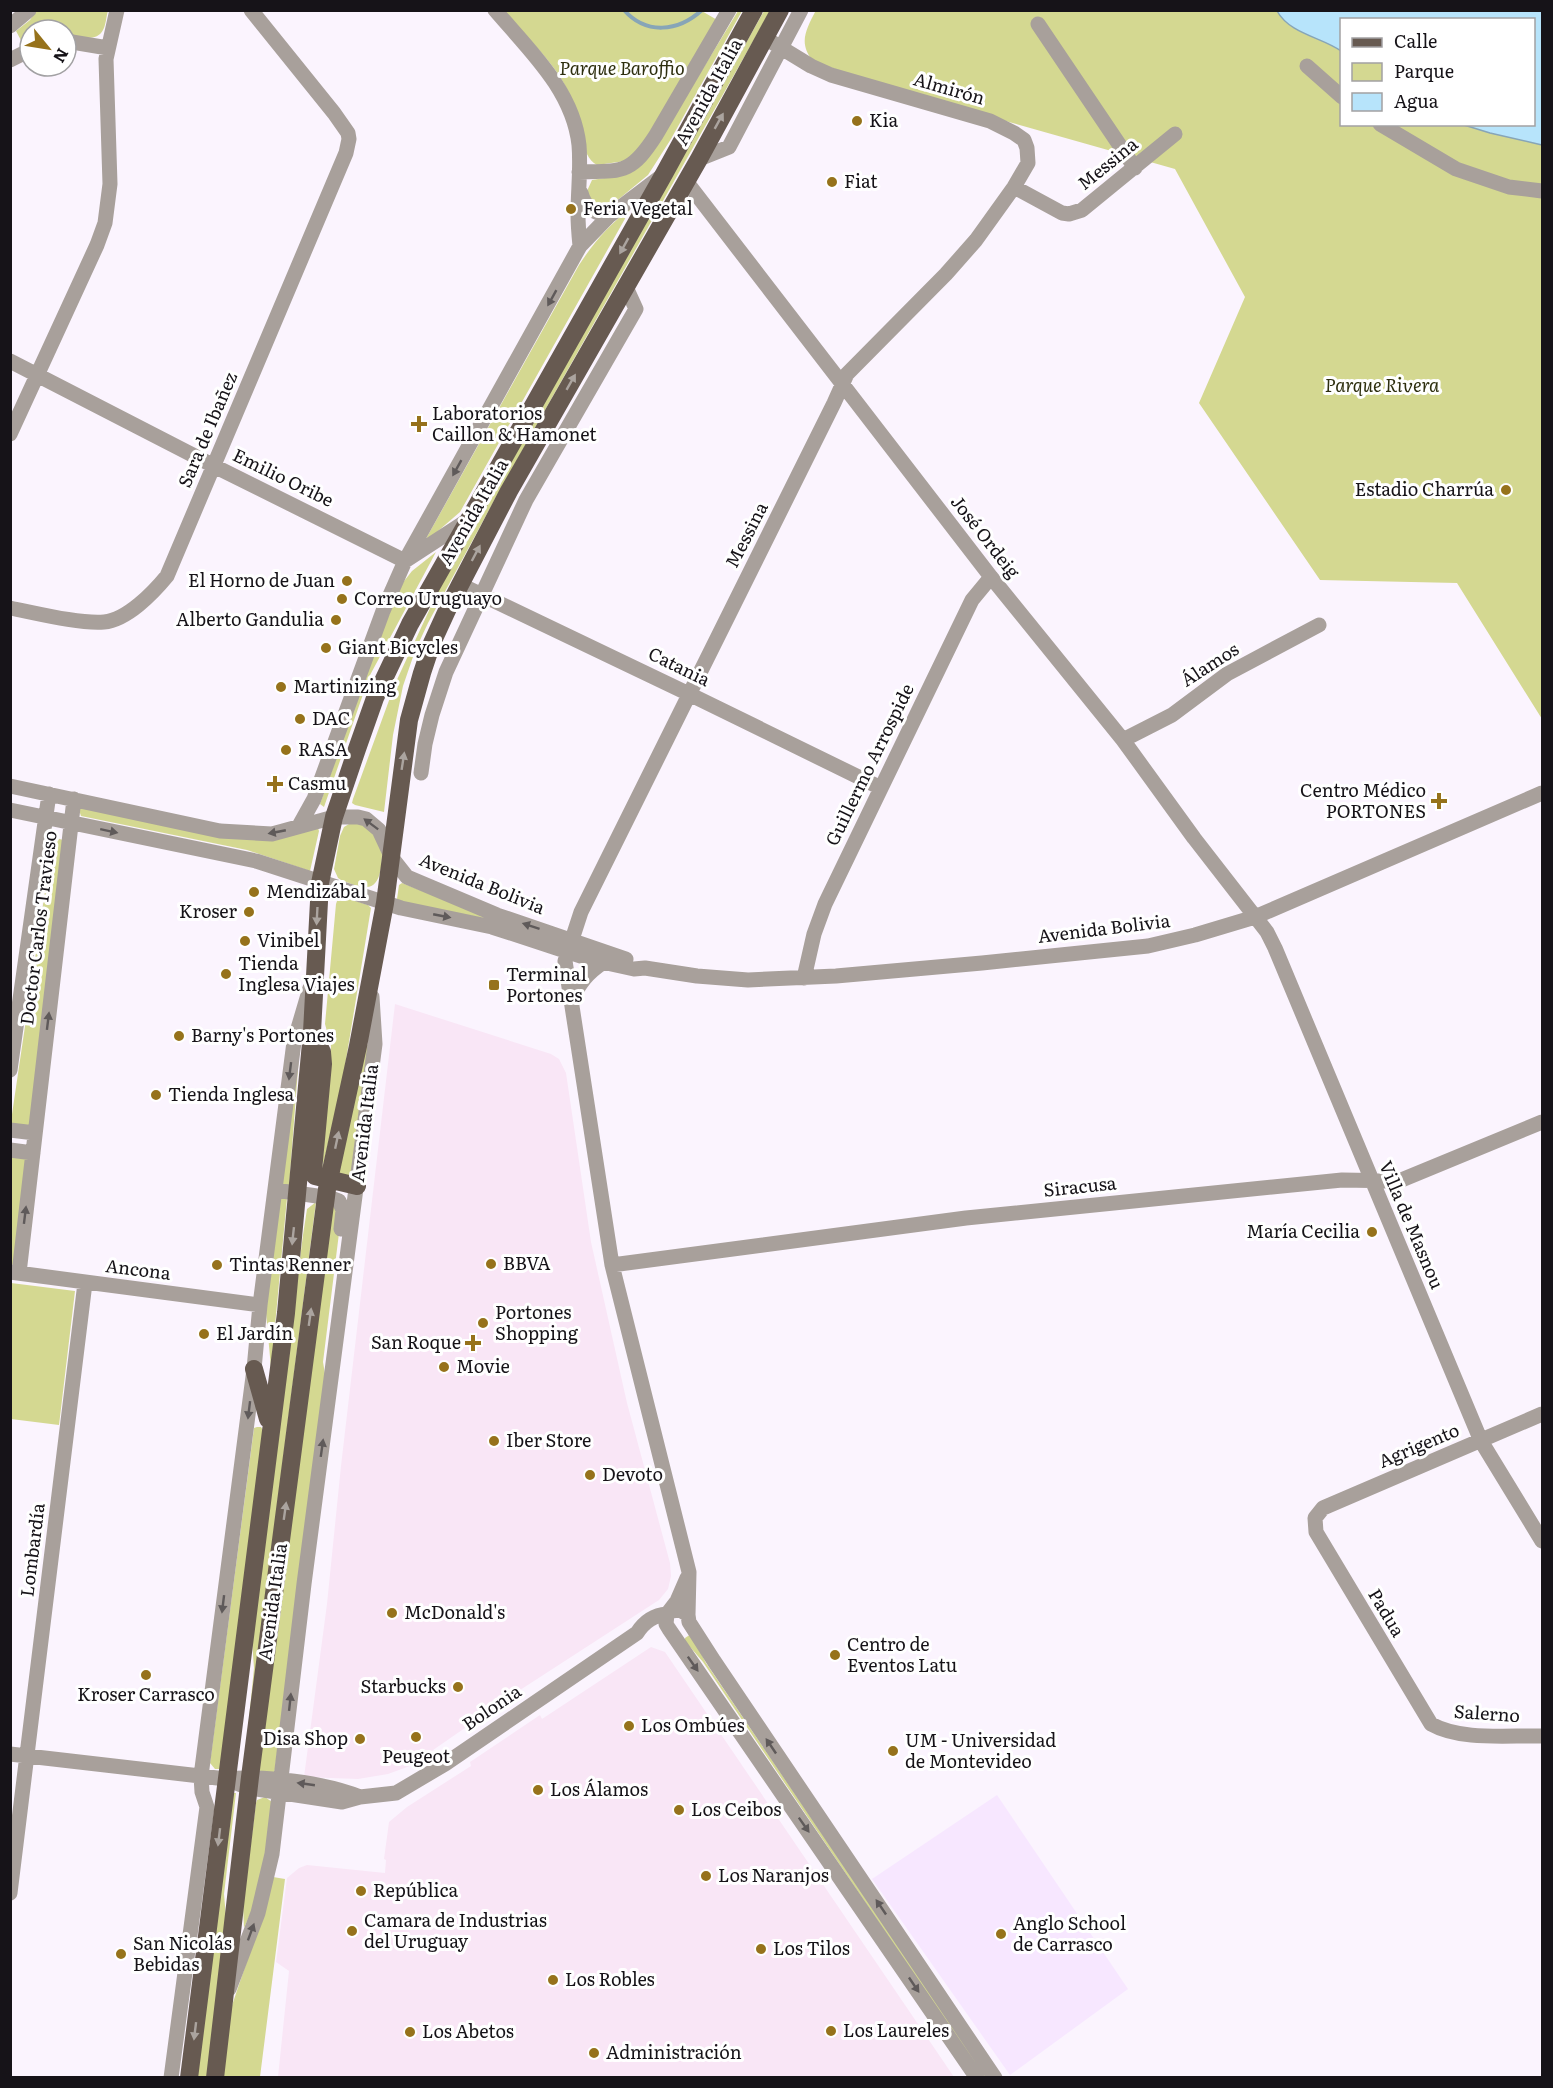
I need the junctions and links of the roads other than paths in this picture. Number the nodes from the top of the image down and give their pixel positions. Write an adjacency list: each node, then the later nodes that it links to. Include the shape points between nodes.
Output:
1 (29, 10): 10 (street)
2 (117, 10): 13 (street)
3 (251, 10): 34 (street, Sara de Ibañez, via 334,113 349,139)
4 (495, 10): 21 (street, via 562,93 576,127)
5 (729, 10): 21 (street, Avenida Italia, via 651,142 633,165 613,171)
6 (754, 10): 22 (main road, Avenida Italia)
7 (780, 10): 11 (main road, Avenida Italia)
8 (801, 10): 14 (street, Avenida Italia)
9 (1038, 24): 20 (street)
10 (10, 26)
11 (765, 38): 14 (street, Almirón); 19 (main road, Avenida Italia, one-way to 11)
12 (78, 43): 13 (street)
13 (108, 48): 31 (street, via 110,184 105,223)
14 (781, 48): 19 (street, Avenida Italia, via 729,147); 24 (street, Almirón, via 831,75 990,121 1014,132 1024,140 1029,157)
15 (1307, 66): 16 (street)
16 (1340, 96)
17 (1383, 126): 26 (street, via 1456,169 1509,187)
18 (1175, 134): 20 (street, Messina)
19 (699, 159): 23 (main road, Avenida Italia)
20 (1136, 168): 24 (street, Messina, via 1082,210 1069,214)
21 (579, 172): 25 (street)
22 (664, 174): 27 (street, Avenida Italia); 35 (main road, Avenida Italia, one-way to 35)
23 (686, 181): 29 (main road, Avenida Italia); 32 (street, José Ordeig)
24 (1014, 187): 32 (street, Messina, via 976,240 847,374)
25 (580, 190): 27 (street, via 587,207); 28 (street)
26 (1542, 191)
27 (609, 216): 28 (street, Avenida Italia)
28 (580, 246): 36 (street, Avenida Italia, one-way to 36)
29 (626, 287): 38 (main road, Avenida Italia, one-way to 29); 39 (street, via 636,309 526,500)
30 (10, 361): 31 (street, Emilio Oribe)
31 (38, 375): 33 (street); 34 (street, Emilio Oribe)
32 (843, 384): 37 (street, José Ordeig); 42 (street, Messina)
33 (10, 434)
34 (214, 466): 36 (street, Emilio Oribe); 40 (street, Sara de Ibañez, via 167,576 151,595 106,622 84,622)
35 (471, 518): 36 (street); 51 (main road, Avenida Italia, via 397,649 375,698)
36 (405, 561): 54 (street, Avenida Italia, via 314,799)
37 (991, 577): 43 (street, José Ordeig); 46 (street, Guillermo Arrospide, via 972,600)
38 (459, 584): 39 (street, Catania); 55 (main road, Avenida Italia, one-way to 38, via 409,720 432,643)
39 (482, 596): 42 (street, Catania); 44 (street, via 435,704)
40 (10, 608)
41 (1319, 625): 43 (street, Álamos, via 1227,674 1172,715)
42 (689, 693): 46 (street, Catania); 59 (street, Messina, via 581,912)
43 (1123, 740): 58 (street, José Ordeig)
44 (421, 774)
45 (10, 786): 47 (street, Avenida Bolivia)
46 (881, 788): 63 (street, Guillermo Arrospide, via 825,904)
47 (49, 794): 49 (street, Avenida Bolivia); 52 (street, Doctor Carlos Travieso)
48 (1542, 794): 58 (street, Avenida Bolivia)
49 (74, 799): 53 (street, Doctor Carlos Travieso); 54 (street, Avenida Bolivia, one-way to 49, via 272,834 220,831)
50 (10, 810): 52 (street, Avenida Bolivia)
51 (334, 818): 54 (street, Avenida Bolivia); 55 (street, Avenida Bolivia, one-way to 51, via 372,822 357,817); 56 (main road, Avenida Italia)
52 (45, 819): 53 (street, Avenida Bolivia); 67 (street, Doctor Carlos Travieso)
53 (71, 823): 56 (street, Avenida Bolivia, one-way to 56, via 256,861); 70 (street, Doctor Carlos Travieso, one-way to 53)
54 (299, 826)
55 (392, 858): 57 (main road, Avenida Italia); 59 (street, Avenida Bolivia, one-way to 55, via 418,883 406,877)
56 (320, 883): 57 (street, Avenida Bolivia); 62 (main road, Avenida Italia, one-way to 62)
57 (385, 903): 59 (street, Avenida Bolivia, one-way to 59); 64 (main road, Avenida Italia)
58 (1255, 917): 63 (street, Avenida Bolivia, via 1148,946); 73 (street, Villa de Masnou, via 1275,948)
59 (569, 946): 60 (street, Avenida Bolivia); 61 (street, Avenida Bolivia); 65 (street, via 565,961)
60 (604, 962): 61 (street, Avenida Bolivia); 65 (street, via 580,982)
61 (645, 968): 63 (street, Avenida Bolivia, via 748,980)
62 (314, 974): 66 (main road, Avenida Italia); 76 (street, Avenida Italia, one-way to 76, via 294,1042)
63 (804, 978)
64 (371, 979): 74 (street, Avenida Italia, via 375,1044); 75 (main road, Avenida Italia, one-way to 64)
65 (571, 1000): 78 (street)
66 (312, 1032): 75 (main road, via 322,1052 313,1171); 77 (main road, Avenida Italia)
67 (10, 1071)
68 (1542, 1122): 73 (street, Siracusa, via 1399,1181)
69 (10, 1130): 70 (street)
70 (35, 1133): 72 (street, Doctor Carlos Travieso)
71 (10, 1149): 72 (street)
72 (33, 1153): 79 (street, Doctor Carlos Travieso, one-way to 72)
73 (1371, 1181): 78 (street, Siracusa, via 1342,1180 966,1218); 86 (street, Villa de Masnou)
74 (357, 1186): 75 (main road); 83 (street, Avenida Italia)
75 (327, 1189): 77 (street, Avenida Italia); 83 (street, Avenida Italia, via 343,1210 327,1363); 97 (main road, Avenida Italia, one-way to 75)
76 (275, 1190): 77 (street, Avenida Italia); 81 (street, Avenida Italia)
77 (298, 1193): 85 (main road, Avenida Italia, one-way to 85)
78 (612, 1265): 89 (street)
79 (15, 1273): 80 (street, Ancona)
80 (85, 1283): 81 (street, Ancona); 95 (street, Lombardía)
81 (260, 1305): 82 (street, Avenida Italia)
82 (254, 1369): 85 (main road); 96 (street, Avenida Italia, one-way to 96)
83 (332, 1374): 98 (street, Avenida Italia, one-way to 83)
84 (1542, 1414): 86 (street, Agrigento)
85 (271, 1428): 97 (main road, Avenida Italia, via 243,1643 247,1686)
86 (1481, 1441): 87 (street, Agrigento, via 1323,1508); 88 (street, Villa de Masnou)
87 (1315, 1518): 92 (street, Padua, via 1316,1532)
88 (1542, 1542)
89 (689, 1572): 90 (street); 91 (street)
90 (669, 1618): 91 (street, Bolonia, via 677,1632 683,1631); 98 (street, Bolonia, via 643,1634 637,1633 396,1793 342,1802); 105 (street, one-way to 105)
91 (688, 1618): 106 (street, one-way to 91)
92 (1431, 1724): 93 (street, Salerno, via 1461,1734)
93 (1542, 1736)
94 (10, 1754): 95 (street, Bolonia)
95 (28, 1756): 96 (street, Bolonia); 99 (street, Lombardía)
96 (201, 1776): 97 (street, Bolonia); 100 (street, Avenida Italia, via 207,1807)
97 (241, 1780): 98 (street, Bolonia); 100 (main road, Avenida Italia, one-way to 100); 101 (main road, Avenida Italia, via 234,1910)
98 (281, 1787): 101 (street, Avenida Italia, one-way to 98, via 258,1913 272,1854)
99 (10, 1893)
100 (194, 1963): 102 (main road, Avenida Italia)
101 (223, 2006): 104 (main road, Avenida Italia)
102 (184, 2067): 103 (street, Avenida Italia)
103 (171, 2078)
104 (215, 2078)
105 (977, 2078)
106 (995, 2078)

